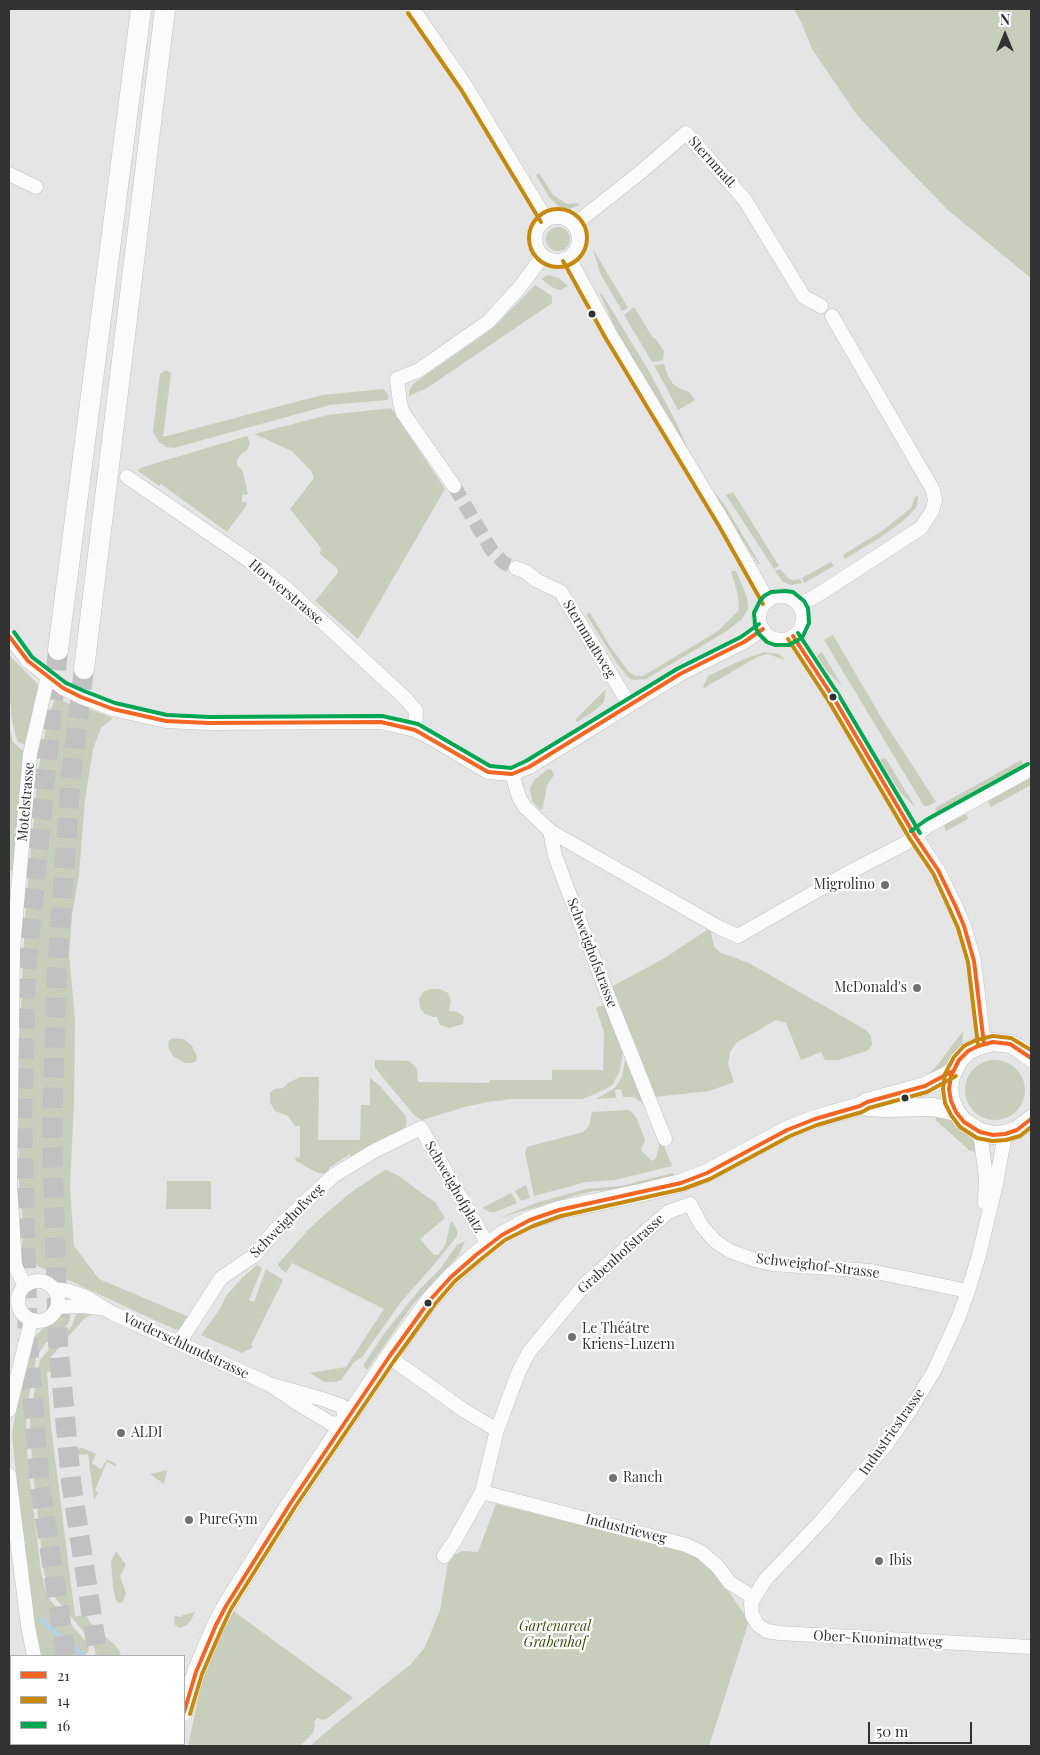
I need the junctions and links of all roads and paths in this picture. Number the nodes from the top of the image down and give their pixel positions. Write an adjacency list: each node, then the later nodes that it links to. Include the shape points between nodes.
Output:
1 (141, 9): 20 (highway)
2 (165, 9): 21 (highway)
3 (413, 9): 6 (street, via 467,88)
4 (9, 174): 5 (street)
5 (36, 188)
6 (546, 219): 7 (street, via 565,217); 8 (street, via 538,227 535,239)
7 (575, 224): 9 (street, via 580,242); 10 (street, Sternmatt, via 686,133 745,200 804,298)
8 (543, 256): 9 (street, via 556,261); 13 (street, via 488,322 419,370 397,378 404,413)
9 (570, 258): 15 (street, via 614,341)
10 (821, 306)
11 (832, 316): 16 (street, via 933,490 935,501 921,528)
12 (127, 477): 24 (street, Horwerstrasse, via 287,589 406,699 416,711)
13 (454, 486)
14 (516, 568): 23 (street, Sternmattweg, via 561,592)
15 (768, 601): 16 (street, via 784,596); 17 (street, via 760,614)
16 (799, 605): 19 (street, via 803,622)
17 (763, 629): 19 (street, via 776,639); 23 (street)
18 (9, 636): 22 (street, via 28,661)
19 (793, 636): 28 (street)
20 (58, 650)
21 (84, 669)
22 (48, 676): 24 (street, via 64,688 98,704 166,720 209,723 369,721); 29 (street, Motelstrasse, via 30,754)
23 (629, 704): 26 (street, via 529,767)
24 (415, 730): 26 (street, via 488,772)
25 (1031, 769): 28 (street)
26 (512, 774): 27 (street, via 525,807)
27 (550, 830): 28 (street, via 711,924 738,936); 39 (street, Schweighofstrasse, via 555,856)
28 (915, 836): 30 (street, via 938,870 964,926 974,962)
29 (14, 879): 40 (street, Motelstrasse)
30 (984, 1044): 31 (main road, via 1002,1042); 32 (main road, via 963,1055)
31 (1027, 1050)
32 (953, 1070): 33 (main road, via 925,1086); 34 (main road, via 950,1095)
33 (860, 1106): 34 (main road, via 933,1107); 43 (main road, via 787,1130 696,1178 662,1189 544,1215 518,1226)
34 (956, 1112): 37 (main road, via 964,1122)
35 (1030, 1122): 38 (main road)
36 (421, 1128): 43 (street, Schweighofplatz); 51 (street, Schweighofweg, via 374,1151 329,1179 276,1229 255,1255 221,1278)
37 (980, 1132): 38 (main road); 42 (street, Industriestrasse, via 986,1177)
38 (1006, 1134): 42 (street, Industriestrasse)
39 (665, 1138)
40 (9, 1184): 44 (street, Motelstrasse, via 15,1266)
41 (690, 1204): 46 (street, Schweighof-Strasse, via 701,1225 715,1241 730,1251 755,1260 871,1271); 56 (street, Grabenhofstrasse, via 659,1219 586,1284 568,1305 519,1371)
42 (983, 1238): 46 (street, Industriestrasse)
43 (488, 1245): 52 (main road, via 436,1293)
44 (25, 1286): 45 (street, via 30,1282 43,1282); 47 (street)
45 (54, 1288): 48 (street); 49 (street, Vorderschlundstrasse, via 69,1291)
46 (968, 1291): 60 (street, Industriestrasse, via 934,1371 891,1438)
47 (13, 1302): 50 (street)
48 (58, 1307): 49 (street, Vorderschlundstrasse); 50 (street, via 47,1320)
49 (103, 1308): 51 (street, Vorderschlundstrasse)
50 (31, 1321): 54 (street)
51 (179, 1343): 53 (street, Vorderschlundstrasse)
52 (389, 1357): 55 (main road); 56 (street, via 476,1419)
53 (269, 1384): 55 (street, Vorderschlundstrasse, via 332,1424); 55 (street, Vorderschlundstrasse, via 342,1406)
54 (9, 1410)
55 (346, 1421): 63 (main road, via 226,1606 201,1657)
56 (497, 1430): 58 (street, Grabenhofstrasse)
57 (9, 1475): 62 (street)
58 (482, 1492): 59 (street, Grabenhofstrasse); 60 (street, Industrieweg, via 686,1545 701,1552 730,1582)
59 (444, 1556)
60 (753, 1597): 61 (street, Ober-Kuonimattweg, via 752,1615 767,1631)
61 (1031, 1647)
62 (34, 1655)
63 (185, 1709)

